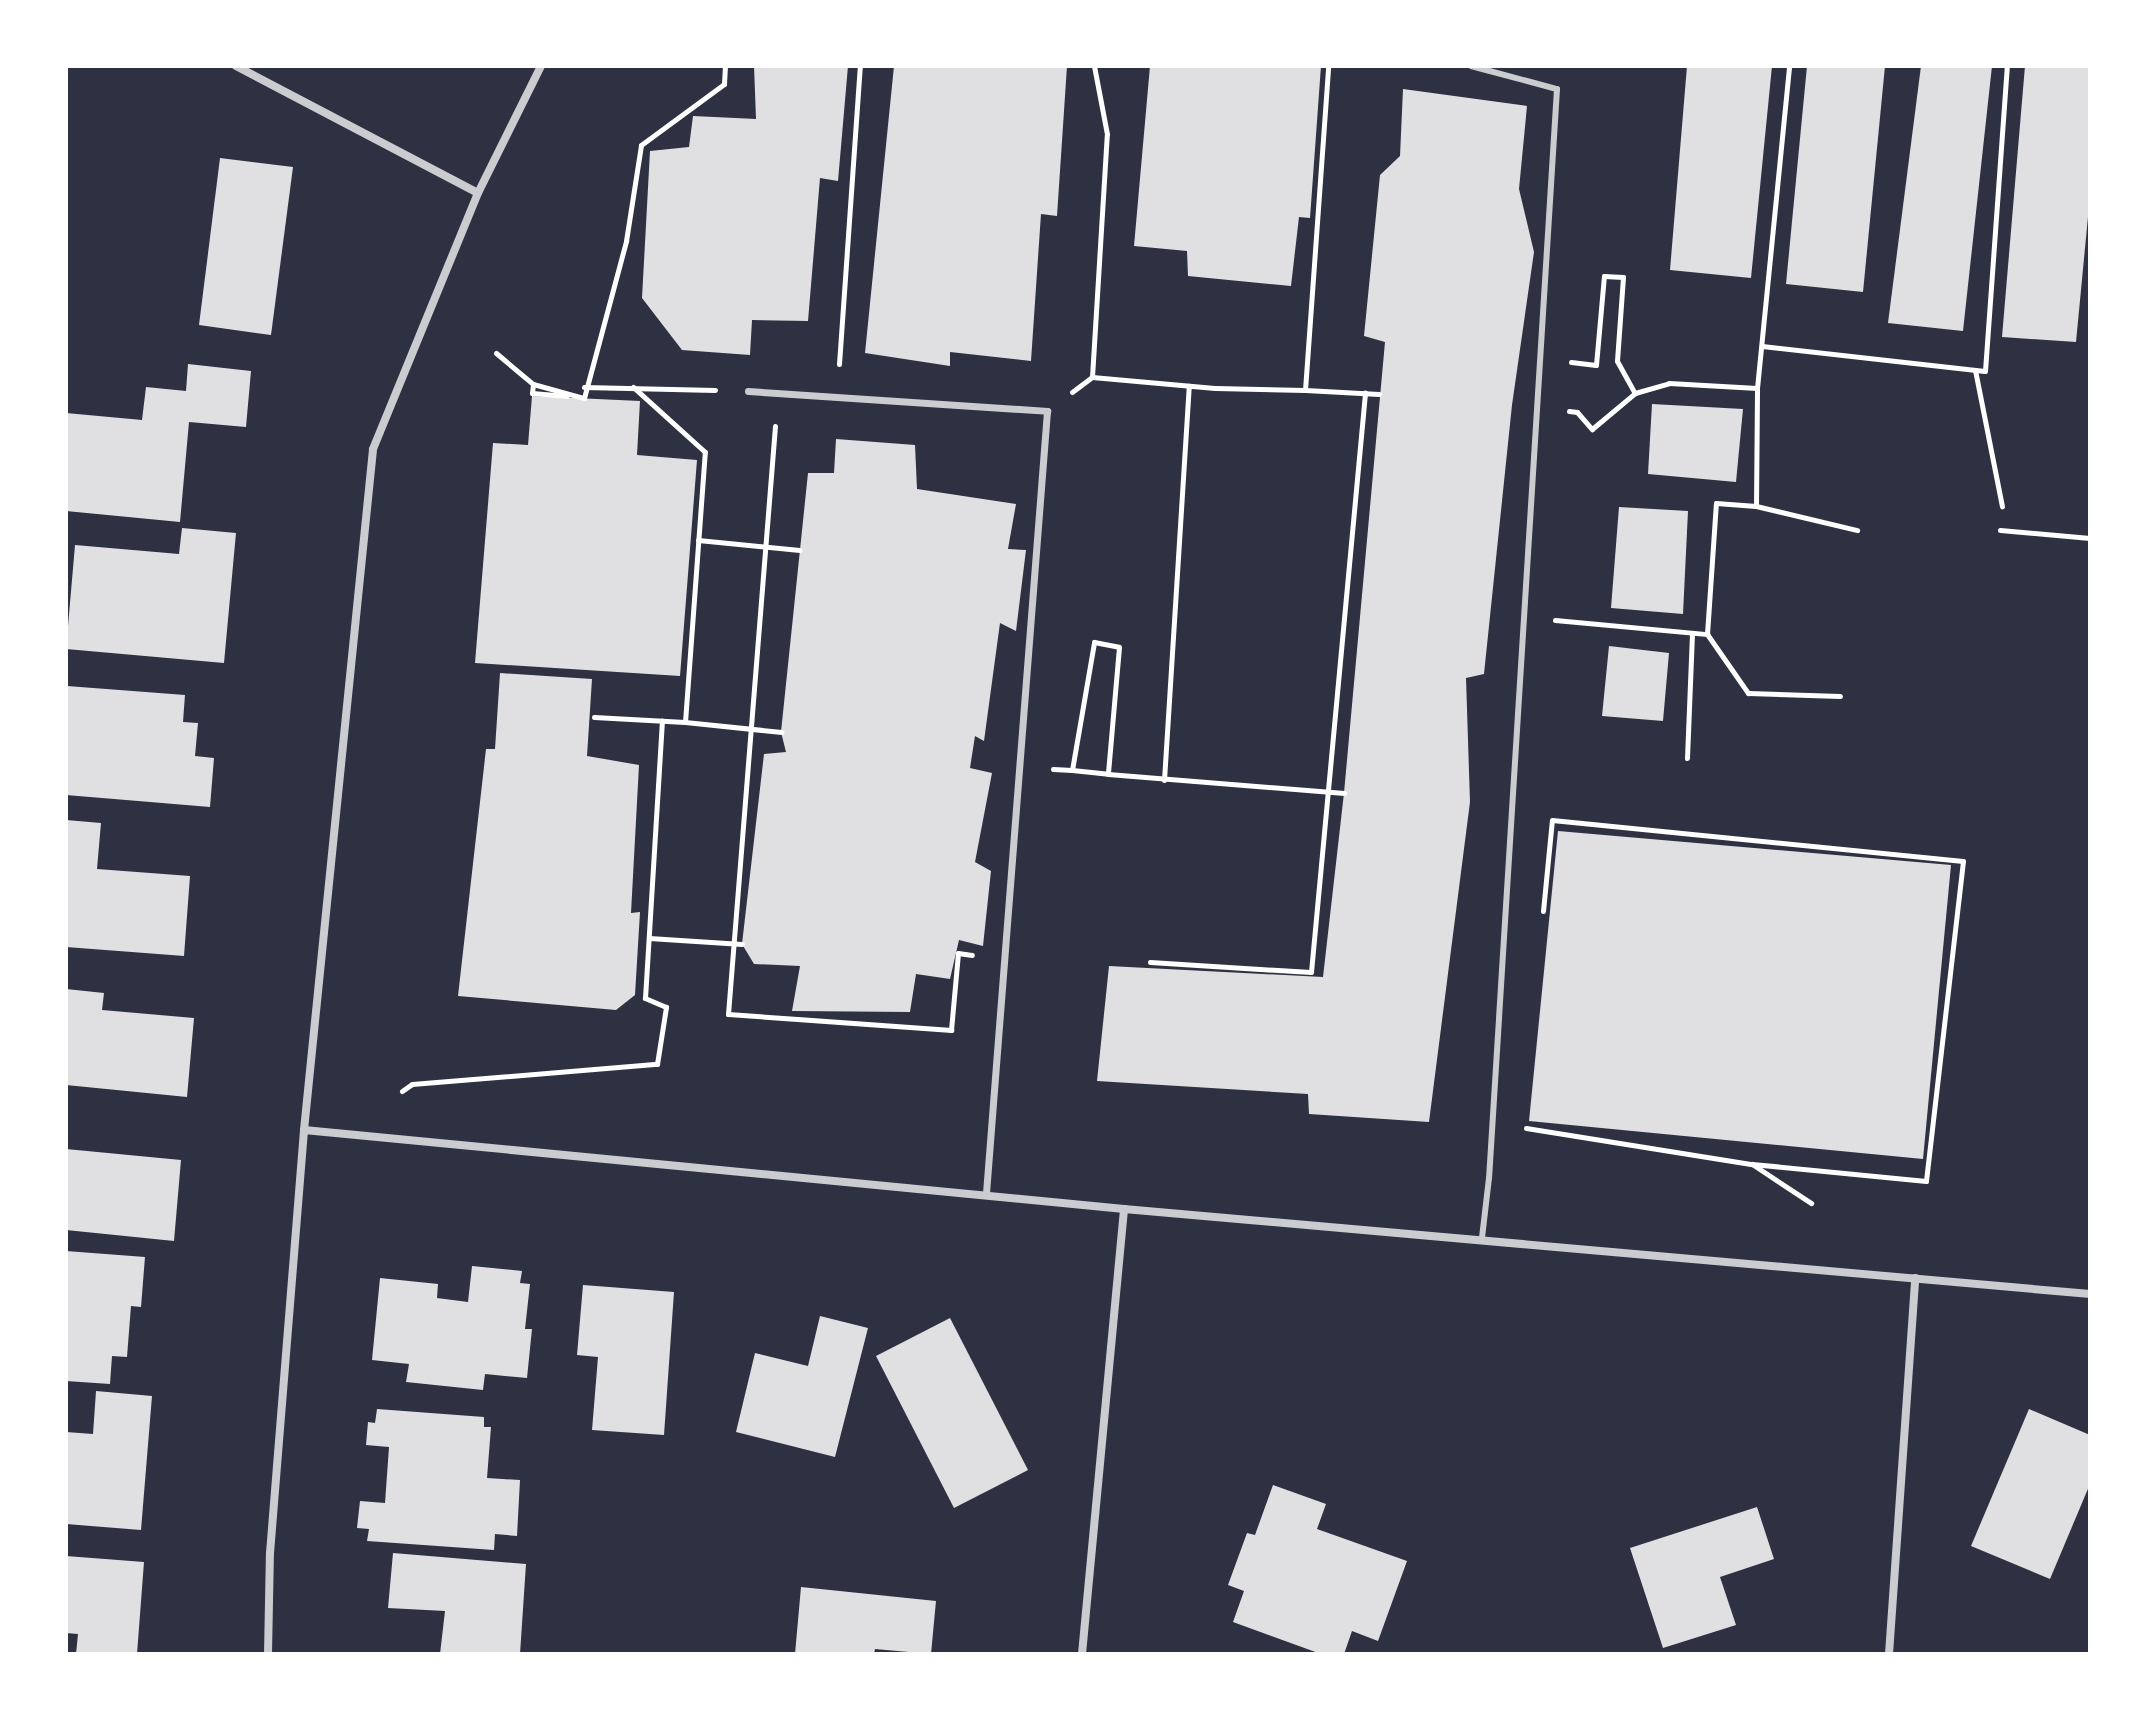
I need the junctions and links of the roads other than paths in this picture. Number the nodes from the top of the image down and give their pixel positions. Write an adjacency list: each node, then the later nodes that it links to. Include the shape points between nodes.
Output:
1 (236, 66): 4 (street)
2 (541, 66): 4 (street)
3 (1471, 66): 9 (lane, via 1557,89)
4 (478, 193): 6 (street, via 373,449)
5 (748, 391): 7 (street, via 1047,411)
6 (304, 1130): 7 (street); 12 (street, via 270,1553)
7 (986, 1193): 8 (street)
8 (1124, 1209): 9 (street); 13 (street)
9 (1482, 1238): 10 (street)
10 (1915, 1278): 11 (street); 14 (street)
11 (2090, 1294)
12 (268, 1654)
13 (1082, 1654)
14 (1889, 1654)

